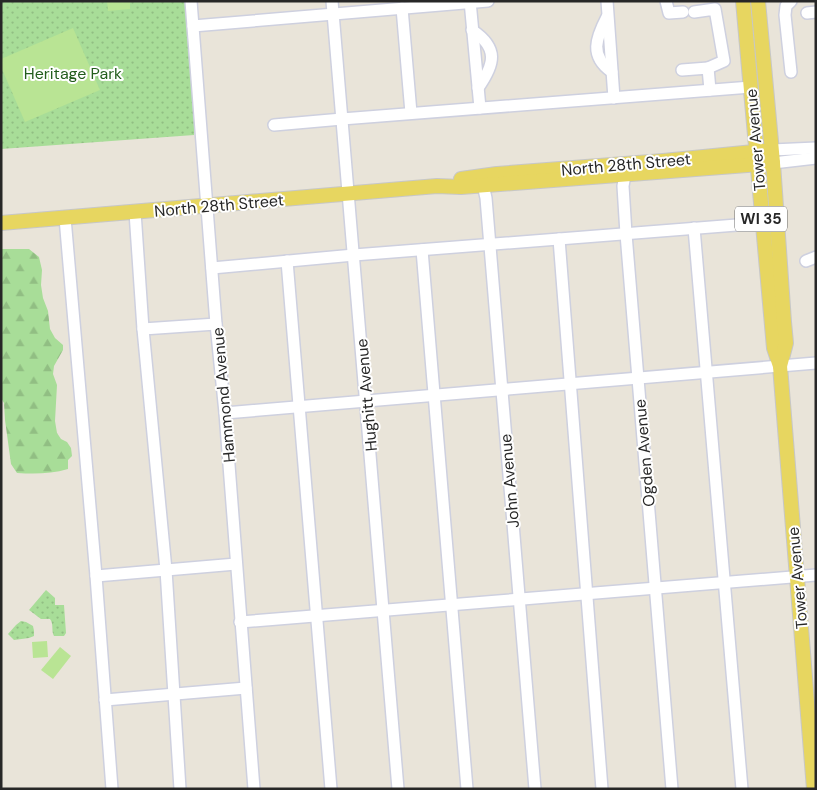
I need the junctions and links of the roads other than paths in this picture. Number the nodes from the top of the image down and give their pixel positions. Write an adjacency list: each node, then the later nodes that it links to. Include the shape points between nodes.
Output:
1 (191, 1): 15 (street, Hammond Avenue)
2 (332, 1): 13 (street, Hughitt Avenue)
3 (488, 1): 9 (street)
4 (607, 1): 23 (street)
5 (666, 1): 10 (street, via 669,13)
6 (743, 1): 20 (main road, Tower Avenue / WI 35)
7 (758, 1): 29 (main road, Tower Avenue / WI 35)
8 (791, 1): 14 (street, via 786,6)
9 (470, 2): 11 (street); 16 (street)
10 (714, 5): 17 (street, via 724,61)
11 (402, 8): 13 (street); 25 (street)
12 (806, 13): 14 (street, via 790,15)
13 (334, 14): 15 (street); 26 (street, Hughitt Avenue)
14 (786, 20): 19 (street)
15 (193, 26): 36 (street, Hammond Avenue)
16 (472, 30): 21 (street); 21 (street, via 484,38 491,51 488,72)
17 (708, 68): 18 (street); 22 (street)
18 (682, 70)
19 (791, 72)
20 (751, 87): 22 (street); 30 (main road, Tower Avenue / WI 35)
21 (478, 88): 24 (street)
22 (710, 90): 23 (street)
23 (614, 98): 24 (street)
24 (480, 108): 25 (street)
25 (411, 113): 26 (street)
26 (342, 118): 27 (street); 35 (street, Hughitt Avenue)
27 (274, 125)
28 (816, 148): 29 (street, North 28th Street)
29 (772, 157): 30 (main road, North 28th Street); 31 (street, North 28th Street); 52 (main road, Tower Avenue / WI 35, via 786,343)
30 (756, 158): 32 (main road, North 28th Street); 33 (main road, North 28th Street); 39 (main road, Tower Avenue / WI 35)
31 (816, 158)
32 (678, 160): 33 (street, via 662,166 635,168); 34 (main road, North 28th Street)
33 (625, 175): 34 (main road, North 28th Street); 42 (street, Ogden Avenue)
34 (480, 181): 35 (main road, North 28th Street, via 452,181 437,186); 44 (street, John Avenue, via 486,198)
35 (348, 193): 36 (main road, North 28th Street); 46 (street, Hughitt Avenue)
36 (207, 206): 37 (main road, North 28th Street); 48 (street, Hammond Avenue)
37 (135, 212): 38 (main road, North 28th Street); 50 (street)
38 (65, 218): 40 (main road, North 28th Street); 64 (street)
39 (762, 222): 41 (street); 52 (main road, Tower Avenue / WI 35, via 774,348)
40 (1, 223)
41 (694, 228): 42 (street); 53 (street)
42 (626, 234): 43 (street); 54 (street, Ogden Avenue)
43 (559, 239): 44 (street); 55 (street)
44 (491, 245): 45 (street); 56 (street, John Avenue)
45 (422, 250): 46 (street); 57 (street)
46 (354, 255): 47 (street); 58 (street, Hughitt Avenue)
47 (287, 261): 48 (street); 59 (street)
48 (212, 268): 49 (street, Hammond Avenue)
49 (216, 324): 50 (street); 60 (street, Hammond Avenue)
50 (143, 329): 62 (street)
51 (816, 363): 52 (street)
52 (780, 366): 53 (street); 65 (main road, Tower Avenue / WI 35)
53 (706, 372): 54 (street); 66 (street)
54 (638, 378): 55 (street); 67 (street, Ogden Avenue)
55 (570, 384): 56 (street); 68 (street)
56 (502, 390): 57 (street); 69 (street, John Avenue)
57 (434, 395): 58 (street); 70 (street)
58 (366, 401): 59 (street); 71 (street, Hughitt Avenue)
59 (298, 407): 60 (street); 72 (street)
60 (225, 413): 61 (street, Hammond Avenue)
61 (236, 564): 62 (street); 73 (street, Hammond Avenue)
62 (166, 570): 64 (street); 75 (street)
63 (816, 575): 65 (street)
64 (96, 576): 76 (street)
65 (797, 576): 66 (street); 87 (main road, Tower Avenue / WI 35)
66 (724, 582): 67 (street); 86 (street)
67 (655, 588): 68 (street); 85 (street, Ogden Avenue)
68 (587, 593): 69 (street); 84 (street)
69 (519, 599): 70 (street); 83 (street, John Avenue)
70 (452, 604): 71 (street); 82 (street)
71 (383, 610): 72 (street); 81 (street, Hughitt Avenue)
72 (316, 615): 73 (street); 80 (street)
73 (240, 622): 74 (street, Hammond Avenue)
74 (246, 688): 75 (street); 79 (street, Hammond Avenue)
75 (175, 694): 76 (street); 78 (street)
76 (105, 700): 77 (street)
77 (112, 789)
78 (180, 789)
79 (254, 789)
80 (331, 789)
81 (398, 789)
82 (467, 789)
83 (535, 789)
84 (602, 789)
85 (672, 789)
86 (742, 789)
87 (814, 789)

